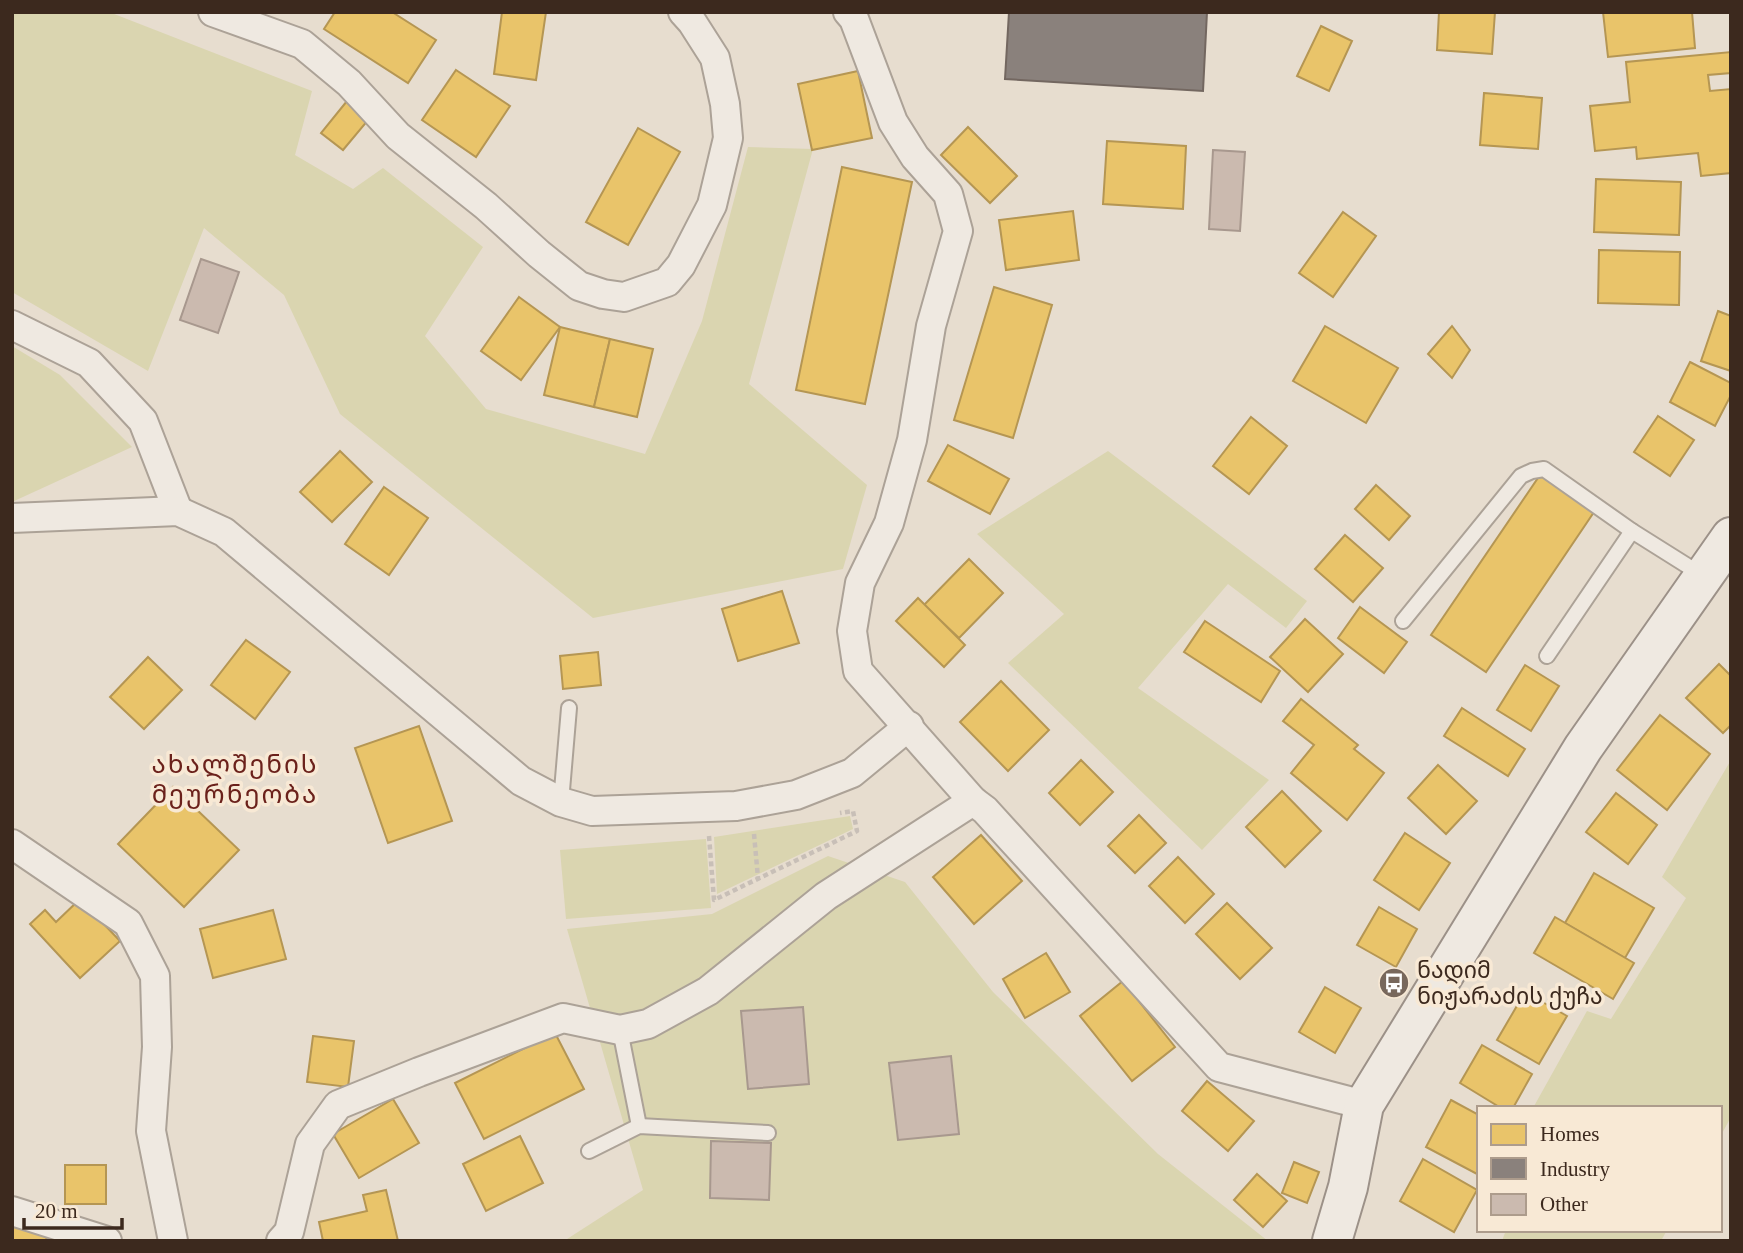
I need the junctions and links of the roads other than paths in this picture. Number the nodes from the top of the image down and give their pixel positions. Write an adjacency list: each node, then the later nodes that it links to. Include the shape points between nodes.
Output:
1 (213, 12): 2 (street, via 302,44 349,83 398,136 579,286 624,297 667,282 681,265 712,205 728,138 715,58)
2 (683, 12)
3 (848, 12): 13 (street, via 893,121 915,157 948,194 958,231 931,326 912,440 890,523 860,583 852,631 858,671)
4 (12, 325): 5 (street, via 89,363 143,421)
5 (178, 511): 6 (street); 15 (street, via 224,532 520,781)
6 (12, 518)
7 (1632, 531): 9 (lane); 10 (lane, via 1544,469 1532,471 1521,476); 11 (lane)
8 (1731, 537): 9 (main road)
9 (1703, 576): 18 (main road, via 1583,748)
10 (1404, 621)
11 (1547, 656)
12 (569, 708): 15 (lane)
13 (909, 726): 14 (street); 15 (street, via 852,773 796,796 736,806 592,811)
14 (973, 801): 17 (street, via 826,896 708,991 648,1024); 18 (street, via 1219,1067)
15 (561, 802)
16 (12, 844): 24 (street, via 128,923 155,976 157,1047 151,1131)
17 (620, 1030): 19 (lane); 25 (street, via 564,1018 338,1105 310,1144 289,1232)
18 (1364, 1104): 26 (main road)
19 (639, 1126): 20 (lane); 21 (lane)
20 (768, 1133)
21 (589, 1151)
22 (12, 1211): 23 (street)
23 (107, 1241)
24 (173, 1241)
25 (281, 1241)
26 (1332, 1241)

